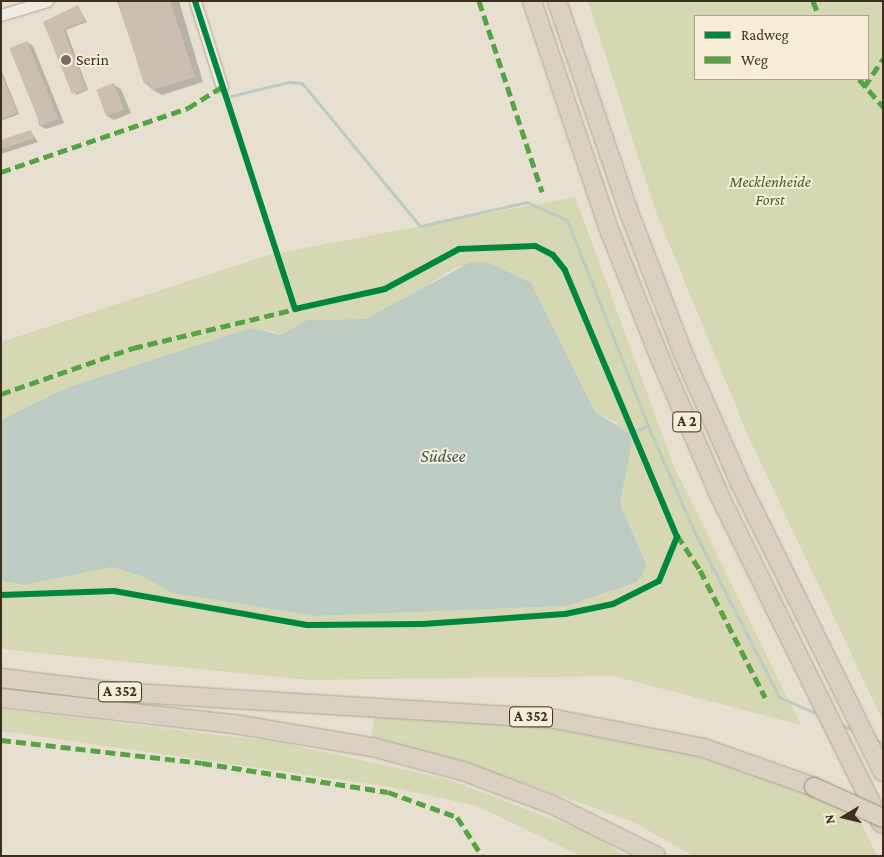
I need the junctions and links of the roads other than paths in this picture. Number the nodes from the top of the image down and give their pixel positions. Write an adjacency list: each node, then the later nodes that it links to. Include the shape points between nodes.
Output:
1 (46, 1): 5 (street)
2 (195, 1): 6 (street)
3 (532, 1): 11 (highway, A 2, via 608,227 660,361 720,497)
4 (557, 1): 9 (highway, A 2, via 630,215 683,353 742,485)
5 (1, 15)
6 (222, 87)
7 (1, 678): 10 (highway, A 352, bridge, via 118,692 555,719 704,748 814,787)
8 (1, 698): 12 (highway, A 352, via 234,724 372,747 463,772 551,804)
9 (883, 772)
10 (883, 818)
11 (883, 826)
12 (656, 856)

